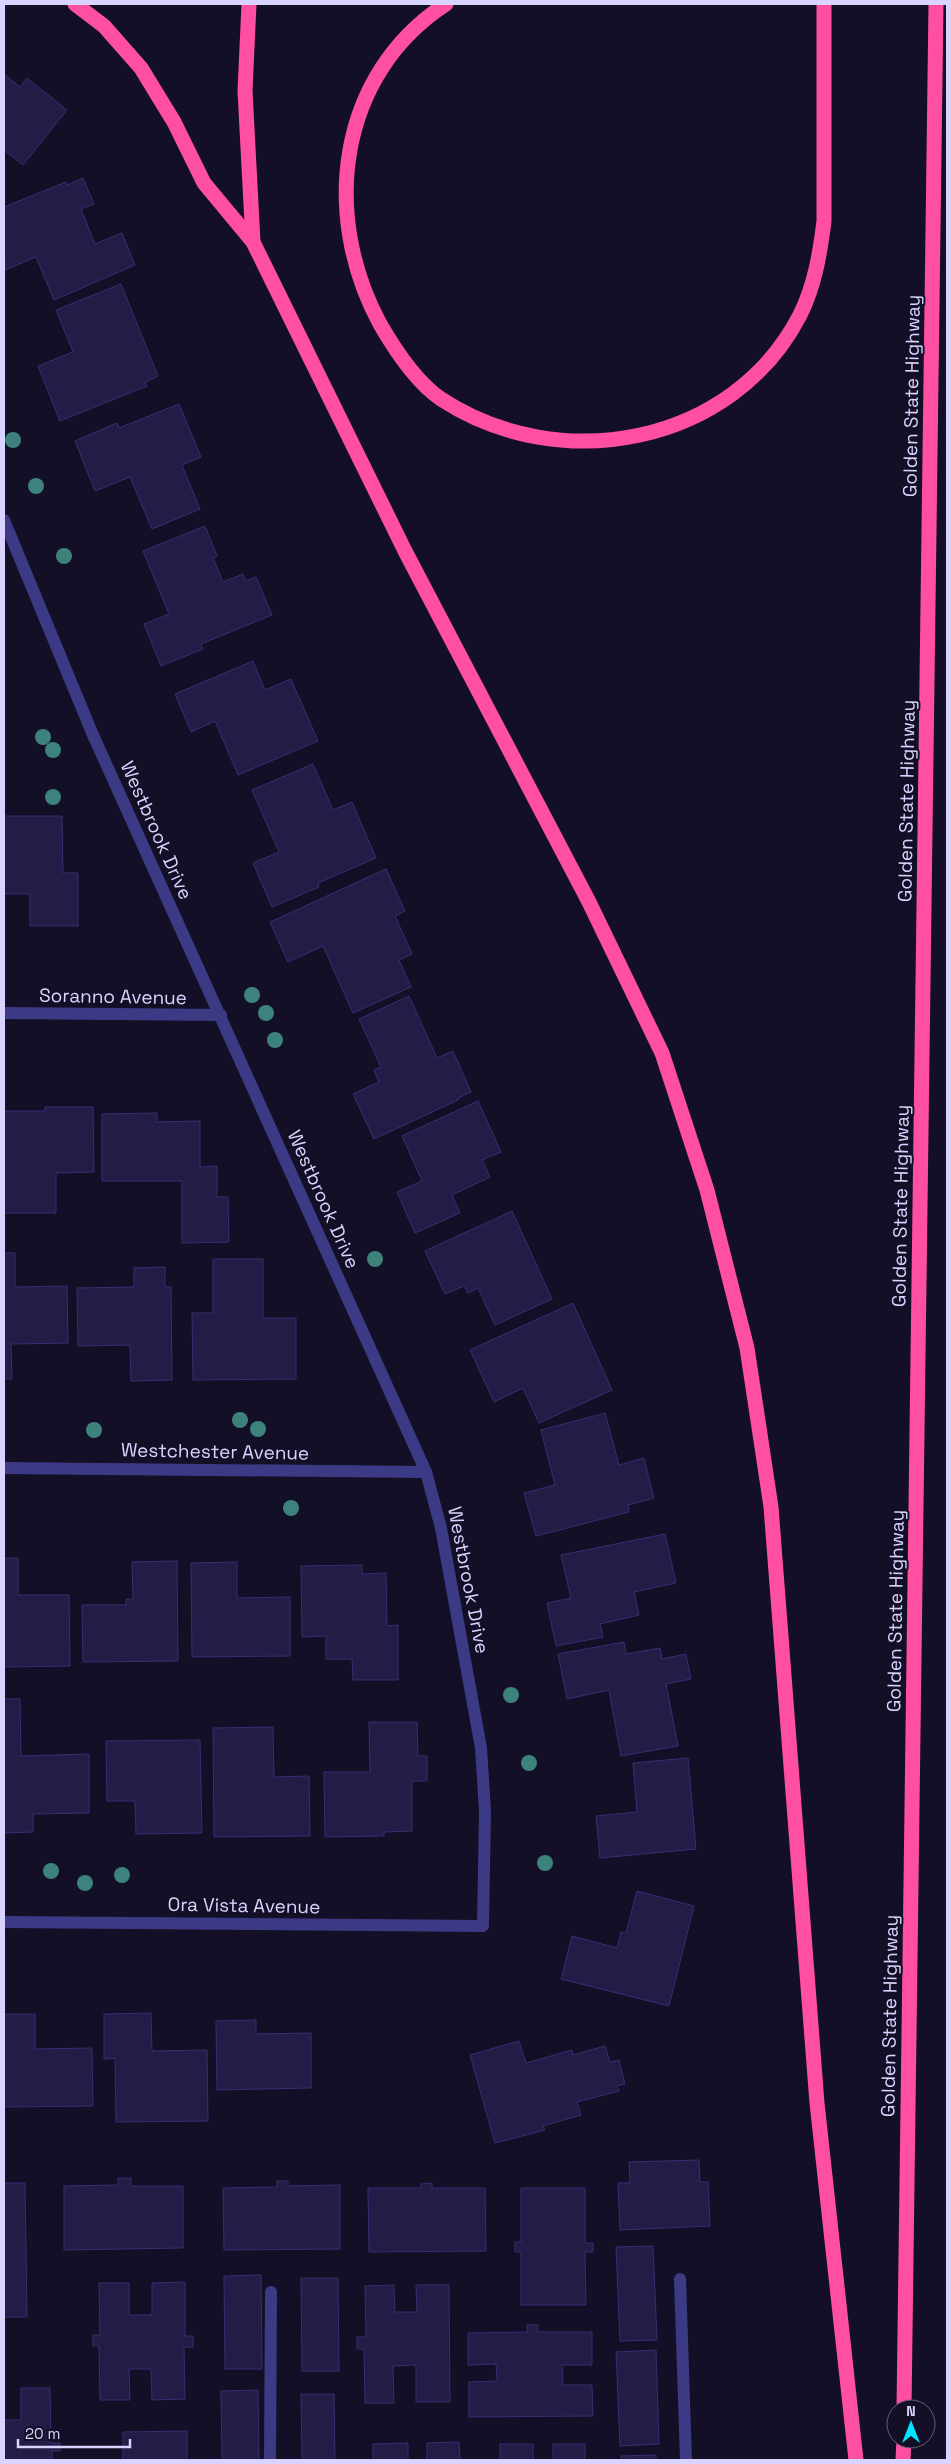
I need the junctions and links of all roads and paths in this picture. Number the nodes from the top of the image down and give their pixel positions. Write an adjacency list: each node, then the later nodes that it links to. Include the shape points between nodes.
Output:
1 (75, 4): 6 (highway, via 104,26 141,68 174,122 204,183)
2 (249, 4): 6 (highway, via 245,92)
3 (446, 4): 4 (highway, via 415,28 392,54 373,82 358,115 349,150 345,187 347,227 356,267 370,305 389,339 412,370 439,397 468,414 531,436 596,440 628,438 659,430 690,420 717,405 764,366 800,314 820,253 824,221)
4 (824, 4)
5 (936, 4): 16 (highway, Golden State Highway)
6 (253, 242): 19 (highway, via 404,551 589,902 662,1053 707,1190 748,1348 771,1506 817,2103)
7 (4, 520): 9 (street, Westbrook Drive, via 93,735)
8 (4, 1013): 9 (street, Soranno Avenue)
9 (221, 1016): 11 (street, Westbrook Drive)
10 (4, 1468): 11 (street, Westchester Avenue)
11 (426, 1472): 13 (street, Westbrook Drive, via 442,1528 481,1748)
12 (4, 1922): 13 (street, Ora Vista Avenue)
13 (484, 1926)
14 (680, 2279): 18 (street)
15 (271, 2292): 17 (street)
16 (904, 2399)
17 (270, 2460)
18 (686, 2460)
19 (856, 2460)

